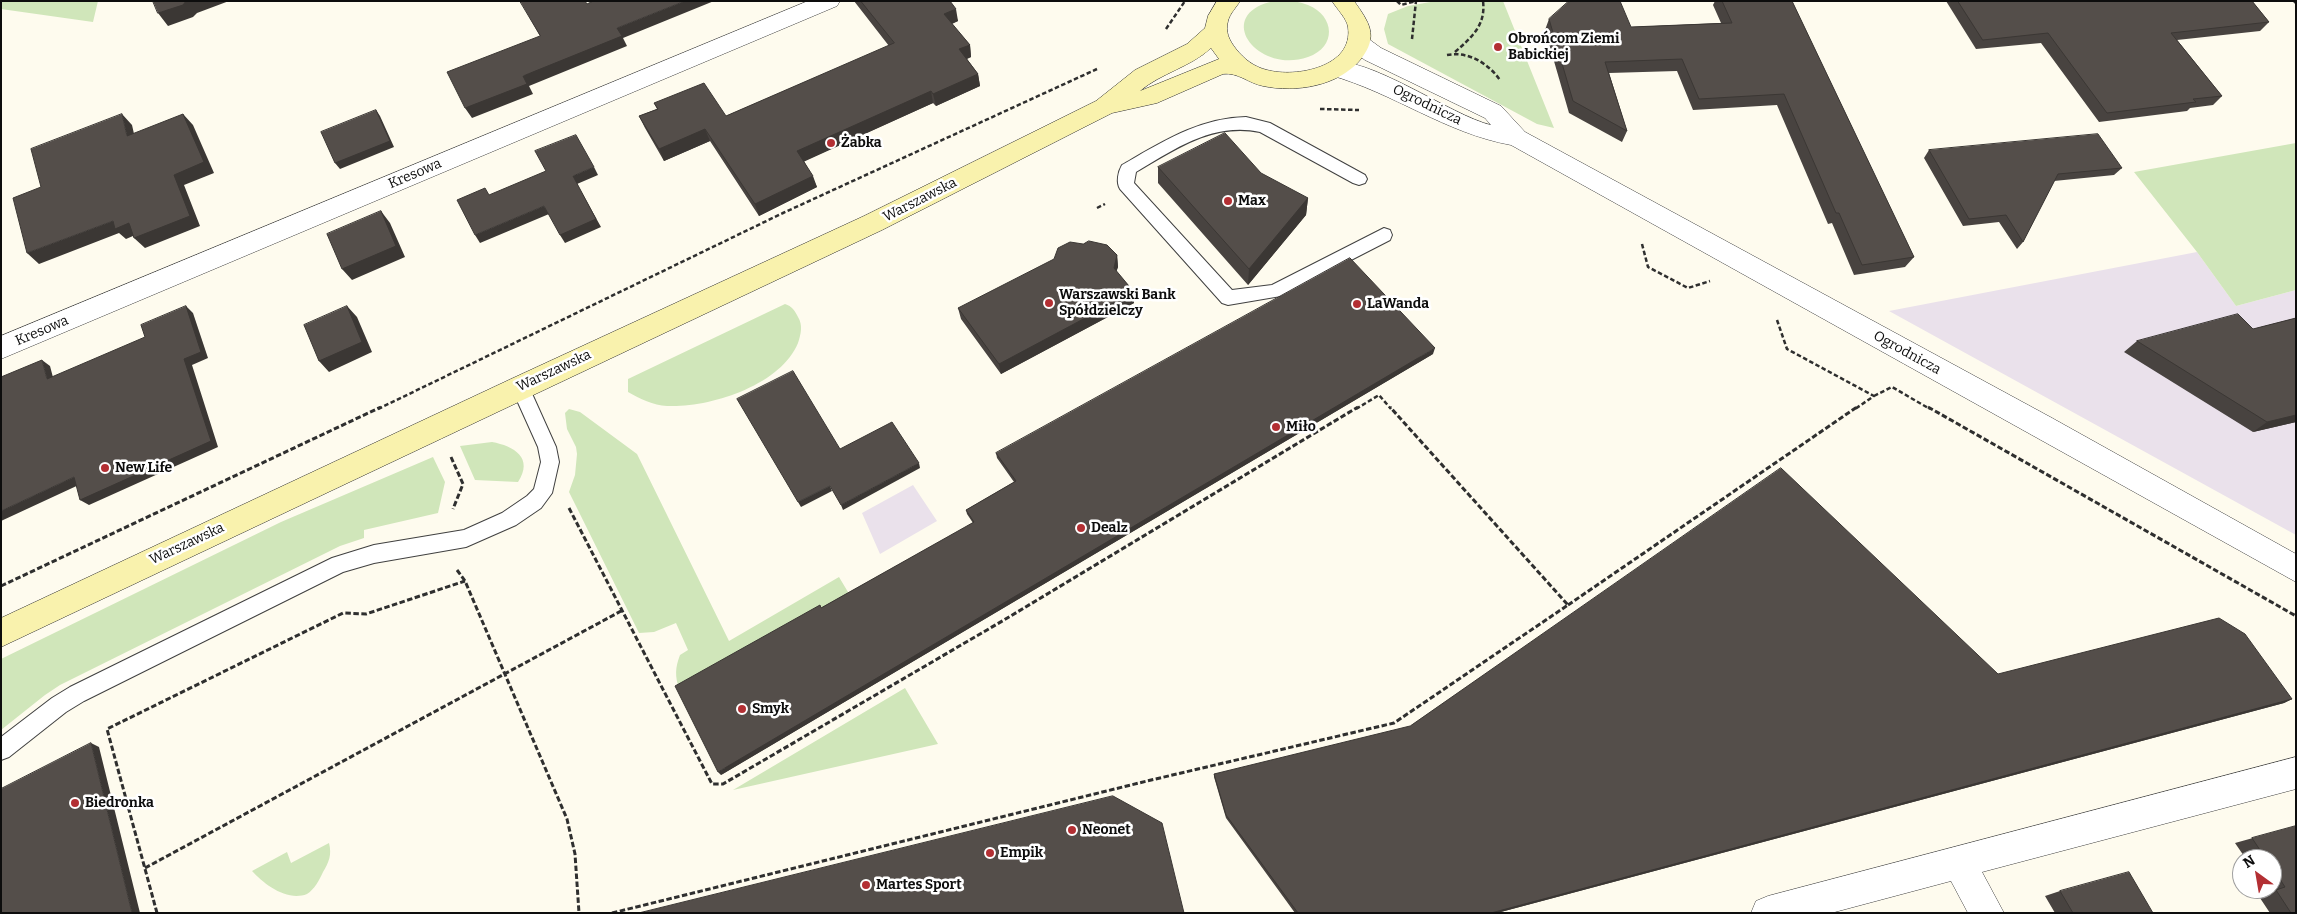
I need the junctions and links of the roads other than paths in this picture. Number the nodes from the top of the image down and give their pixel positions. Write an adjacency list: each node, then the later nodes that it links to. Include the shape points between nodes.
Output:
1 (829, 1): 11 (street, Kresowa)
2 (1355, 5): 4 (main road, via 1360,33)
3 (1217, 12): 5 (main road, via 1222,48); 7 (main road, Warszawska, via 1195,50 1143,76)
4 (1358, 43): 6 (main road, via 1351,57); 8 (street, Ogrodnicza, via 1492,112)
5 (1236, 64): 6 (main road, via 1251,73 1286,81 1323,76); 7 (main road, Warszawska, via 1219,67 1149,97)
6 (1338, 69): 8 (street, Ogrodnicza, via 1384,84 1476,129)
7 (1104, 107): 12 (main road, Warszawska, via 873,224)
8 (1517, 138): 13 (street, Ogrodnicza)
9 (1359, 179): 10 (lane, via 1264,127 1233,122 1182,138 1128,169 1126,185 1228,298 1275,291)
10 (1384, 235)
11 (1, 348)
12 (520, 387): 14 (main road, Warszawska); 15 (lane, via 547,446 550,462 542,493 534,502 509,519 466,538 374,554 339,564 77,694)
13 (2296, 569)
14 (1, 632)
15 (1, 750)
16 (2296, 773): 17 (street)
17 (1958, 862): 18 (street); 19 (street)
18 (1768, 913)
19 (1987, 913)

